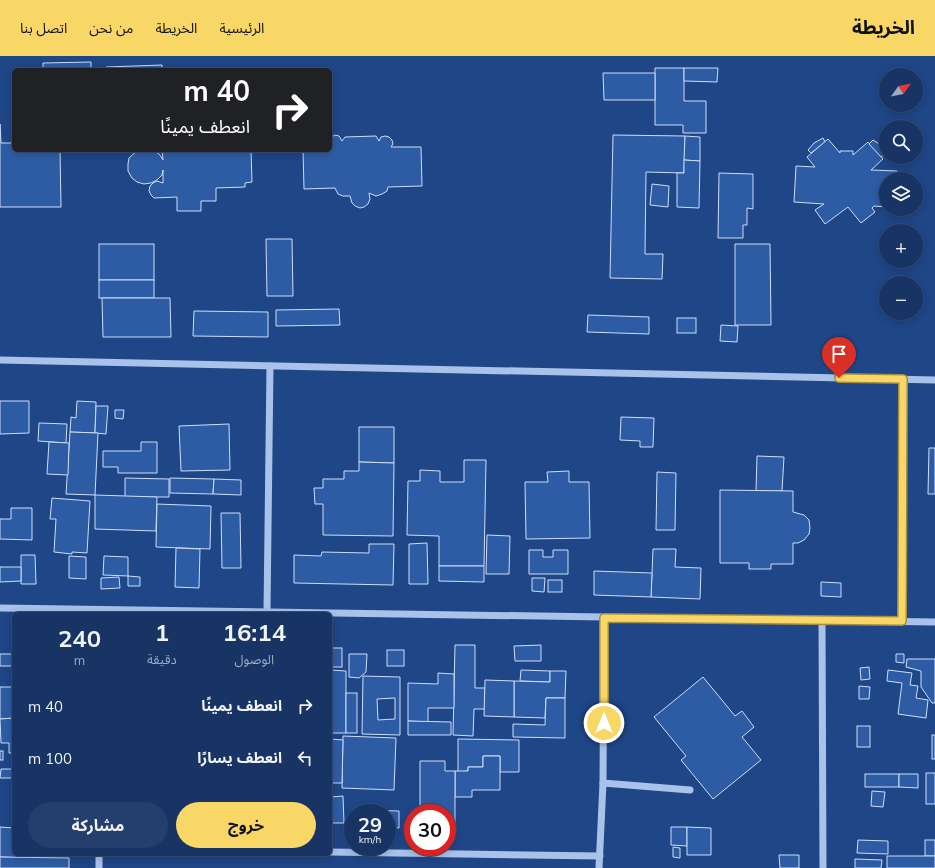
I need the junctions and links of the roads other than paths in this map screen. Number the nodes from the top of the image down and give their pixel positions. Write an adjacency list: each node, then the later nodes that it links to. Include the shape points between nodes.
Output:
1 (0, 360): 2 (street)
2 (270, 366): 3 (street); 6 (street)
3 (903, 379): 4 (street); 12 (street)
4 (935, 380)
5 (0, 608): 7 (street)
6 (267, 611): 7 (street); 8 (street)
7 (101, 612)
8 (315, 612)
9 (332, 612): 10 (street)
10 (604, 618): 11 (street); 14 (street)
11 (822, 620): 12 (street); 21 (street)
12 (902, 621): 13 (street)
13 (935, 622)
14 (603, 783): 15 (street); 18 (street)
15 (690, 790)
16 (332, 852): 18 (street)
17 (99, 856): 19 (street)
18 (600, 856): 20 (street)
19 (99, 868)
20 (599, 868)
21 (823, 868)

